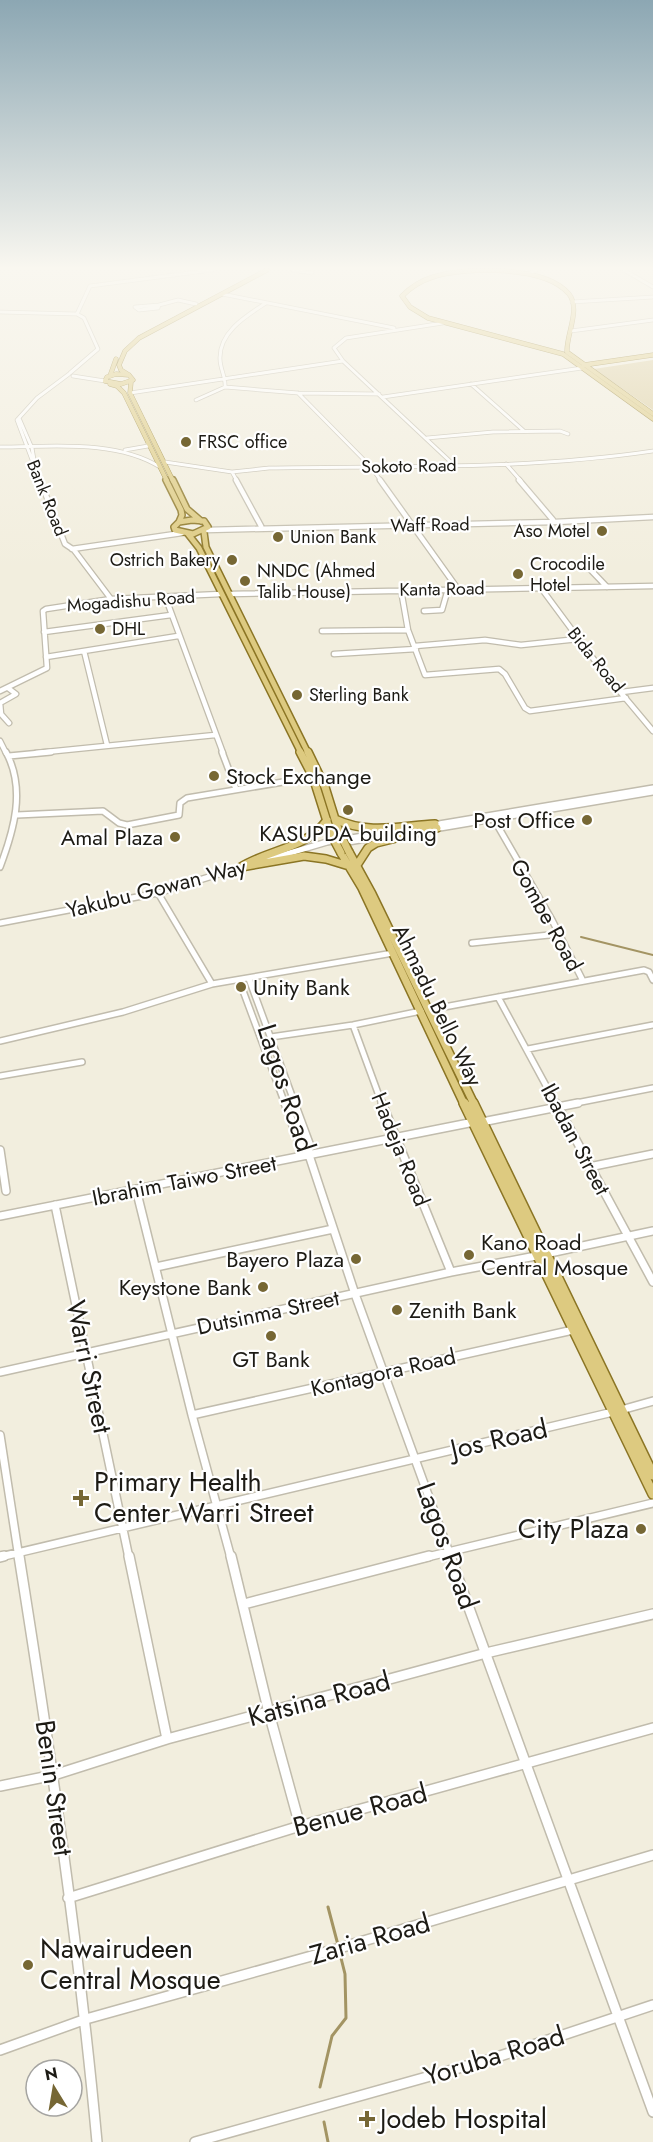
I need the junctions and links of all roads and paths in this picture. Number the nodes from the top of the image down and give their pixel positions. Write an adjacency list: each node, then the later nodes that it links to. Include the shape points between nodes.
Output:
1 (112, 370): 12 (main road)
2 (121, 370): 11 (main road)
3 (224, 370): 13 (street)
4 (285, 370): 13 (street)
5 (353, 370): 19 (street)
6 (565, 370): 15 (street)
7 (589, 370): 21 (main road)
8 (589, 370): 23 (main road)
9 (77, 371): 10 (street); 10 (street, via 80,375); 12 (street)
10 (71, 375): 12 (street); 22 (street, via 61,378)
11 (129, 375): 12 (main road); 14 (main road)
12 (108, 379): 14 (main road); 28 (main road, via 124,393)
13 (227, 379): 16 (street); 17 (street)
14 (131, 382): 17 (main road)
15 (471, 384): 19 (street); 24 (street)
16 (225, 387): 18 (street); 20 (street)
17 (130, 393): 34 (main road)
18 (298, 393): 19 (street); 38 (street)
19 (381, 396): 26 (street)
20 (196, 400)
21 (653, 414)
22 (19, 418): 27 (street, Bank Road); 31 (street, Bank Road)
23 (653, 419)
24 (524, 431): 25 (street); 26 (street)
25 (568, 434)
26 (427, 438): 36 (street)
27 (24, 440): 30 (street); 31 (street, Bank Road)
28 (148, 443): 32 (street, via 148,447 128,450); 37 (main road)
29 (0, 446): 30 (street)
30 (12, 446): 31 (street)
31 (30, 447): 32 (street); 50 (street, Bank Road, via 32,463 60,535)
32 (42, 447): 37 (street, via 126,453)
33 (653, 451): 35 (street, Sokoto Road, via 612,458)
34 (165, 462): 39 (street, Sokoto Road); 41 (main road, via 187,509)
35 (506, 464): 36 (street, Sokoto Road); 42 (street)
36 (454, 465): 38 (street, Sokoto Road)
37 (160, 467): 45 (main road, via 182,513)
38 (371, 467): 39 (street, Sokoto Road); 44 (street)
39 (232, 472): 46 (street)
40 (653, 516): 43 (street, Waff Road)
41 (201, 520): 45 (main road); 47 (main road)
42 (553, 520): 43 (street, Waff Road); 44 (street, Waff Road)
43 (599, 520): 44 (street, Waff Road)
44 (411, 524): 46 (street, Waff Road); 47 (street, Waff Road); 56 (street)
45 (176, 525): 48 (main road, Ahmadu Bello Way); 49 (street)
46 (261, 526): 47 (street, Waff Road)
47 (206, 529): 48 (main road); 59 (main road, Ahmadu Bello Way, via 206,547)
48 (185, 534): 49 (street); 58 (main road, Ahmadu Bello Way, via 199,548)
49 (159, 536): 50 (street)
50 (72, 549): 61 (street, Bank Road)
51 (585, 565): 52 (street)
52 (607, 586): 53 (street, Kanta Road); 54 (street, Kanta Road)
53 (653, 586)
54 (541, 588): 56 (street, Kanta Road); 68 (street, Bida Road)
55 (448, 589): 56 (street, Kanta Road); 57 (street, Kanta Road); 62 (street, via 442,610)
56 (458, 589)
57 (401, 590): 59 (street, Kanta Road); 64 (street)
58 (221, 594): 60 (street, Mogadishu Road); 84 (main road, Ahmadu Bello Way)
59 (231, 594): 89 (main road, Ahmadu Bello Way, via 326,787)
60 (165, 596): 61 (street, Mogadishu Road); 63 (street)
61 (111, 599): 66 (street, Mogadishu Road, via 46,609)
62 (424, 611)
63 (171, 615): 66 (street); 67 (street)
64 (408, 630): 65 (street); 69 (street)
65 (322, 631)
66 (44, 632): 72 (street, Mogadishu Road)
67 (178, 636): 70 (street); 80 (street)
68 (578, 639): 69 (street, via 521,645 485,640); 76 (street, Bida Road)
69 (416, 647): 71 (street); 77 (street, via 425,675 502,670 530,711)
70 (84, 651): 72 (street); 82 (street)
71 (334, 654)
72 (46, 657): 73 (street, via 46,668)
73 (10, 686): 75 (street); 78 (street, via 16,694 0,703 1,714)
74 (653, 688): 76 (street)
75 (0, 691)
76 (622, 692): 77 (street, Bida Road)
77 (626, 698): 79 (street, Bida Road)
78 (9, 723)
79 (653, 731)
80 (215, 735): 82 (street); 85 (street)
81 (0, 741): 83 (street)
82 (107, 745): 83 (street)
83 (9, 756): 87 (street)
84 (313, 777): 85 (street); 89 (main road, Ahmadu Bello Way)
85 (236, 789): 87 (street, via 182,800 179,815 128,825 103,811)
86 (653, 790): 88 (street, Yakubu Gowan Way)
87 (17, 814): 92 (street)
88 (492, 816): 90 (street, Yakubu Gowan Way); 96 (street, Gombe Road)
89 (331, 820): 90 (main road, via 366,830); 91 (main road, Ahmadu Bello Way, bridge); 93 (main road, via 301,844)
90 (436, 826): 91 (main road, via 375,843); 93 (street, Yakubu Gowan Way, via 312,847)
91 (353, 866): 93 (main road, via 327,858 298,856); 98 (main road, Ahmadu Bello Way); 105 (main road, Ahmadu Bello Way)
92 (0, 867)
93 (241, 867): 94 (street, Yakubu Gowan Way)
94 (158, 892): 95 (street, Yakubu Gowan Way); 103 (street)
95 (0, 923)
96 (559, 934): 97 (street); 102 (street, Gombe Road)
97 (472, 943)
98 (393, 953): 99 (street); 105 (main road, Ahmadu Bello Way)
99 (249, 979): 100 (street); 108 (street, Lagos Road)
100 (239, 980): 103 (street); 118 (street, via 301,1147)
101 (653, 980): 102 (street, Gombe Road, via 647,971)
102 (583, 981): 104 (street, Gombe Road)
103 (212, 984): 109 (street, via 123,1012)
104 (498, 997): 105 (street, Gombe Road); 110 (street, Ibadan Street)
105 (424, 1010): 106 (street, Gombe Road); 115 (main road, Ahmadu Bello Way)
106 (353, 1025): 108 (street, Gombe Road); 116 (street, Hadeja Road)
107 (653, 1025): 110 (street)
108 (271, 1038): 118 (street, Lagos Road, via 310,1146)
109 (0, 1041)
110 (528, 1049): 114 (street, Ibadan Street)
111 (82, 1062): 112 (street)
112 (0, 1076)
113 (653, 1088): 114 (street, Ibrahim Taiwo Street)
114 (559, 1107): 115 (street, Ibrahim Taiwo Street); 120 (street, Ibadan Street)
115 (478, 1122): 116 (street, Ibrahim Taiwo Street); 128 (main road, Ahmadu Bello Way)
116 (395, 1139): 118 (street, Ibrahim Taiwo Street); 130 (street, Hadeja Road)
117 (0, 1150): 122 (street)
118 (308, 1154): 121 (street, Ibrahim Taiwo Street); 125 (street, Lagos Road)
119 (653, 1154): 120 (street)
120 (589, 1167): 127 (street, Ibadan Street)
121 (136, 1190): 123 (street, Ibrahim Taiwo Street); 129 (street)
122 (6, 1191)
123 (55, 1205): 124 (street, Ibrahim Taiwo Street); 135 (street, Warri Street)
124 (0, 1216)
125 (333, 1228): 129 (street); 132 (street, Lagos Road)
126 (653, 1231): 127 (street, Dutsinma Street)
127 (628, 1236): 128 (street, Dutsinma Street); 131 (street, Ibadan Street)
128 (541, 1255): 130 (street, Dutsinma Street); 133 (main road, Ahmadu Bello Way); 139 (main road, Ahmadu Bello Way)
129 (156, 1267): 134 (street)
130 (451, 1272): 132 (street, Dutsinma Street)
131 (653, 1282)
132 (355, 1294): 134 (street, Dutsinma Street); 136 (street, Lagos Road)
133 (573, 1330): 136 (street, Kontagora Road); 139 (main road, Ahmadu Bello Way)
134 (173, 1332): 135 (street, Dutsinma Street); 140 (street)
135 (85, 1352): 137 (street, Dutsinma Street); 147 (street, Warri Street)
136 (383, 1371): 140 (street, Kontagora Road); 142 (street, Lagos Road)
137 (0, 1372)
138 (653, 1401): 139 (street, Jos Road)
139 (617, 1411): 142 (street, Jos Road); 143 (main road, Ahmadu Bello Way); 144 (main road, Ahmadu Bello Way)
140 (192, 1415): 146 (street)
141 (0, 1436): 149 (street, Benin Street)
142 (416, 1459): 146 (street, Jos Road); 148 (street, Lagos Road)
143 (653, 1475)
144 (653, 1494)
145 (653, 1503): 148 (street)
146 (218, 1506): 147 (street, Jos Road); 151 (street)
147 (123, 1528): 149 (street, Jos Road); 158 (street, Warri Street)
148 (449, 1551): 151 (street); 155 (street, Lagos Road)
149 (17, 1554): 150 (street, Jos Road); 160 (street, Benin Street)
150 (0, 1557)
151 (244, 1604): 156 (street)
152 (653, 1610): 154 (street, Katsina Road)
153 (653, 1614): 154 (street, Katsina Road)
154 (639, 1616): 155 (street, Katsina Road)
155 (486, 1653): 156 (street, Katsina Road); 159 (street, Lagos Road)
156 (269, 1713): 158 (street, Katsina Road); 162 (street)
157 (653, 1728): 159 (street, Benue Road)
158 (167, 1739): 160 (street, Katsina Road)
159 (525, 1764): 162 (street, Benue Road); 164 (street, Lagos Road)
160 (54, 1775): 161 (street, Katsina Road); 165 (street, Benin Street)
161 (0, 1786)
162 (300, 1826): 165 (street, Benue Road)
163 (653, 1855): 164 (street, Zaria Road)
164 (568, 1880): 167 (street, Lagos Road); 168 (street, Zaria Road)
165 (68, 1898): 168 (street, Benin Street)
166 (653, 2005): 167 (street, Yoruba Road)
167 (619, 2017): 170 (street, Lagos Road); 172 (street, Yoruba Road, via 491,2060)
168 (86, 2019): 169 (street, Zaria Road); 171 (street, Benin Street)
169 (0, 2050)
170 (653, 2112)
171 (97, 2142)
172 (195, 2142)

